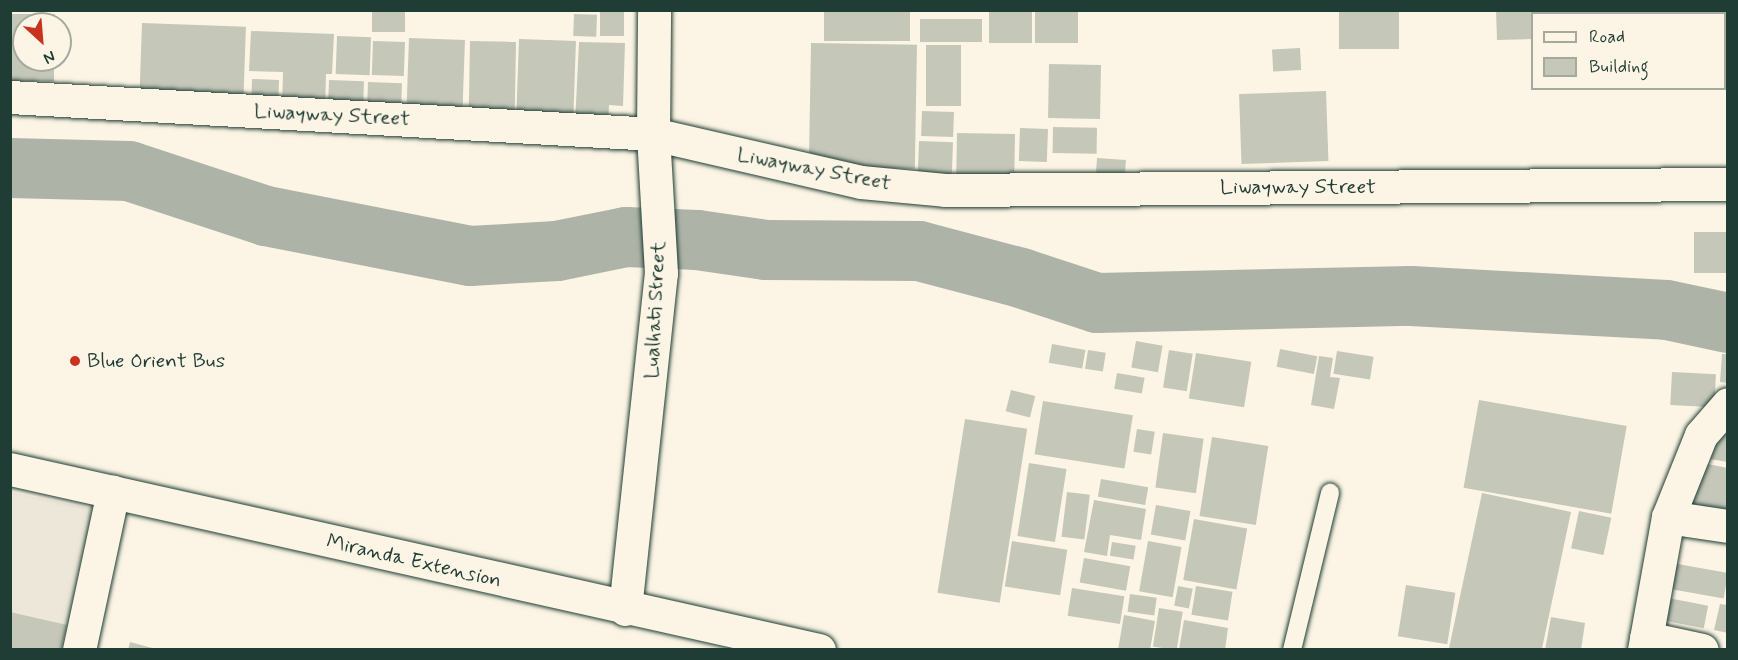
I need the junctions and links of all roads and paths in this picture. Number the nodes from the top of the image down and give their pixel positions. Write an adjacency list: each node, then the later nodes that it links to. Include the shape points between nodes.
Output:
1 (654, 10): 3 (street, Lualhati Street)
2 (10, 97): 3 (street, Liwayway Street)
3 (653, 134): 4 (street, Liwayway Street, via 861,182 945,190); 11 (street, Lualhati Street, via 661,273)
4 (1728, 184)
5 (1728, 404): 9 (street, via 1710,419 1701,435)
6 (10, 469): 7 (street, Miranda Extension)
7 (113, 492): 11 (street, Miranda Extension); 14 (street)
8 (1330, 493): 15 (lane)
9 (1668, 517): 10 (street); 12 (street)
10 (1728, 526)
11 (626, 609): 13 (street, Miranda Extension)
12 (1645, 644): 16 (street)
13 (798, 647)
14 (79, 650)
15 (1292, 650)
16 (1702, 650)

